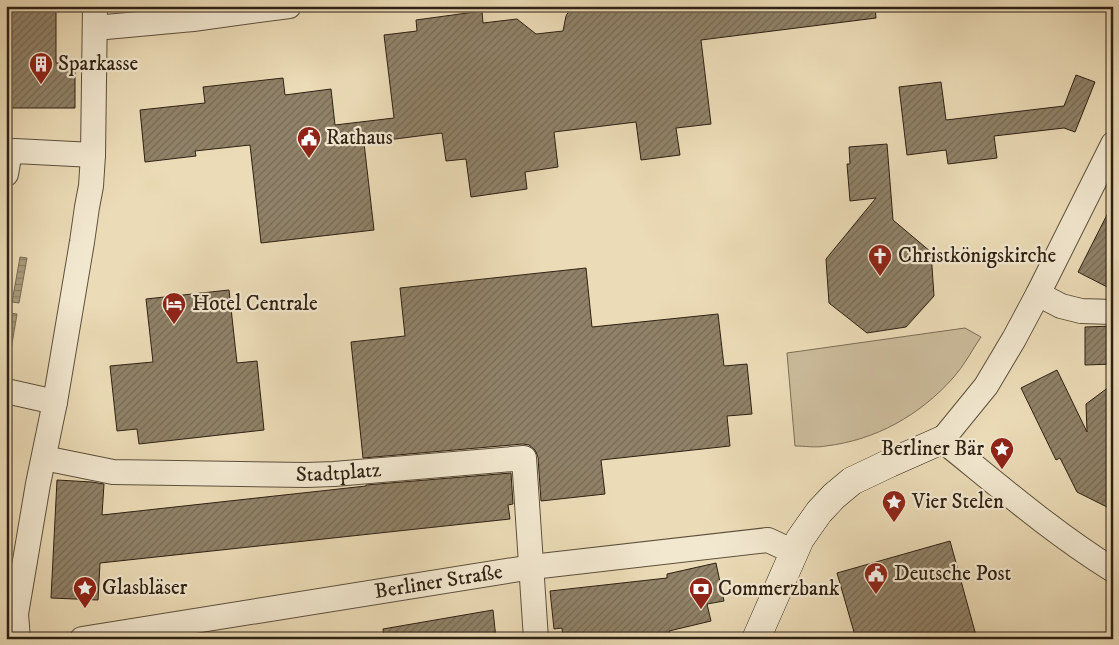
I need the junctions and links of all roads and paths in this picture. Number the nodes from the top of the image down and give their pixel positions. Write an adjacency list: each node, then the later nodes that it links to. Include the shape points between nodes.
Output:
1 (288, 6): 2 (street, via 200,18)
2 (95, 17): 4 (street)
3 (1113, 144): 6 (street)
4 (93, 155): 5 (street, via 15,151 9,157); 9 (street, via 91,186)
5 (6, 174)
6 (1038, 294): 7 (street, via 1061,306 1081,311); 10 (street, via 986,386)
7 (1113, 312)
8 (6, 391): 9 (street)
9 (55, 402): 11 (street)
10 (942, 440): 12 (street, via 852,481 819,512); 14 (street, via 1039,519)
11 (44, 458): 13 (street, Stadtplatz, via 113,472 306,475 524,458); 15 (street, via 16,614)
12 (794, 552): 13 (street, Berliner Straße, via 768,540); 18 (street)
13 (532, 568): 16 (street, Berliner Straße); 17 (street)
14 (1113, 570)
15 (18, 639)
16 (82, 639)
17 (536, 639)
18 (756, 639)

